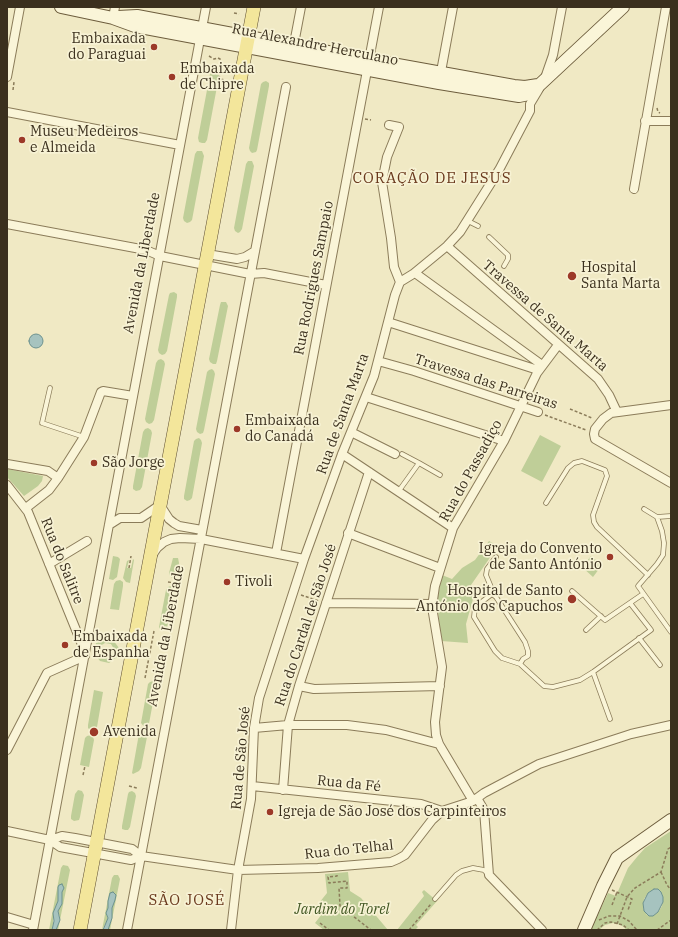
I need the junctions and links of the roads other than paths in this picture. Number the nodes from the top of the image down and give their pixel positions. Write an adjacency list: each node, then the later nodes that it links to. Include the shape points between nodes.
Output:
1 (20, 7): 17 (street)
2 (61, 7): 11 (main road, Rua Alexandre Herculano)
3 (206, 7): 12 (street, Avenida da Liberdade)
4 (254, 7): 13 (main road, Avenida da Liberdade)
5 (301, 7): 14 (street)
6 (379, 7): 15 (street, Rua Rodrigues Sampaio)
7 (453, 7): 16 (street)
8 (562, 7): 18 (street, via 553,55)
9 (623, 7): 18 (main road)
10 (666, 7): 21 (street)
11 (114, 12): 12 (main road, Rua Alexandre Herculano)
12 (201, 33): 13 (main road, Rua Alexandre Herculano); 24 (street, Avenida da Liberdade)
13 (247, 42): 14 (main road, Rua Alexandre Herculano); 33 (main road, Avenida da Liberdade)
14 (293, 50): 15 (main road, Rua Alexandre Herculano)
15 (368, 65): 16 (main road, Rua Alexandre Herculano); 38 (street, Rua Rodrigues Sampaio)
16 (440, 78): 18 (main road, Rua Alexandre Herculano, via 514,91)
17 (11, 79)
18 (541, 82): 26 (street, via 530,104 530,112)
19 (286, 87): 31 (street, Avenida da Liberdade)
20 (7, 112): 24 (street)
21 (645, 121): 22 (street); 25 (street)
22 (671, 121)
23 (389, 125): 37 (street, via 399,127 387,158 382,182 394,267)
24 (180, 145): 32 (street, Avenida da Liberdade)
25 (634, 189)
26 (468, 221): 28 (lane); 30 (street)
27 (7, 224): 32 (street, via 146,250)
28 (478, 226)
29 (489, 237): 34 (lane, via 508,255)
30 (447, 246): 35 (street); 40 (street, Travessa de Santa Marta)
31 (255, 251): 33 (street, via 245,258); 36 (street, Avenida da Liberdade)
32 (160, 256): 33 (street); 44 (street, Avenida da Liberdade)
33 (206, 260): 36 (street); 64 (main road, Avenida da Liberdade)
34 (504, 266)
35 (415, 272): 37 (street); 42 (street)
36 (250, 274): 38 (street, via 264,273); 71 (street, Avenida da Liberdade)
37 (400, 282): 39 (street, Rua de Santa Marta)
38 (326, 284): 75 (street, Rua Rodrigues Sampaio)
39 (388, 322): 41 (street, Rua de Santa Marta); 42 (street)
40 (558, 345): 42 (street, Rua do Passadiço); 49 (street, Travessa de Santa Marta, via 601,381)
41 (378, 361): 45 (street, Rua de Santa Marta); 47 (street, Travessa das Parreiras)
42 (540, 367): 47 (street, Rua do Passadiço)
43 (50, 388): 51 (lane, via 42,423)
44 (133, 396): 51 (street, via 101,392); 69 (street, Avenida da Liberdade)
45 (366, 397): 50 (street, Rua de Santa Marta); 52 (street)
46 (671, 405): 49 (street)
47 (521, 407): 48 (street, Travessa das Parreiras); 52 (street, Rua do Passadiço)
48 (538, 412)
49 (617, 412): 60 (street, via 603,419 594,431 595,439)
50 (351, 432): 53 (street, Rua de Santa Marta); 54 (street)
51 (84, 437): 59 (street)
52 (504, 441): 70 (street, Rua do Passadiço)
53 (342, 454): 57 (street); 77 (street, Rua de Santa Marta)
54 (399, 454): 55 (lane)
55 (419, 463): 58 (lane); 62 (lane)
56 (7, 464): 59 (street, via 48,471)
57 (369, 472): 62 (street); 72 (street, Rua do Cardal de São José)
58 (440, 475)
59 (58, 478): 65 (street, via 49,490)
60 (671, 483)
61 (7, 485): 65 (street, Rua do Salitre)
62 (398, 492): 70 (street)
63 (546, 503): 81 (lane, via 568,468 574,463 582,462 605,470 607,476 593,515 594,522)
64 (160, 505): 69 (street, via 141,518 120,518); 71 (street, via 168,519 179,526); 78 (main road, Avenida da Liberdade)
65 (26, 508): 79 (street, Rua do Salitre)
66 (644, 509): 68 (lane)
67 (671, 516): 68 (lane)
68 (657, 517): 81 (lane, via 664,543 662,555)
69 (109, 525): 93 (street, Avenida da Liberdade)
70 (453, 528): 80 (street, Rua do Passadiço)
71 (202, 530): 73 (street, Avenida da Liberdade)
72 (348, 533): 80 (street); 86 (street, Rua do Cardal de São José)
73 (201, 539): 75 (street); 78 (street, Avenida da Liberdade, via 171,539 157,548); 113 (street, Avenida da Liberdade)
74 (86, 541): 79 (street)
75 (276, 553): 77 (street)
76 (496, 558): 84 (lane, via 487,569 486,575 492,587)
77 (304, 559): 83 (street, Rua de Santa Marta)
78 (150, 560): 112 (main road, Avenida da Liberdade)
79 (49, 564): 93 (street, Rua do Salitre)
80 (440, 568): 88 (street, Rua do Passadiço)
81 (648, 575): 85 (lane, via 638,586)
82 (572, 591): 89 (lane)
83 (292, 592): 102 (street, Rua de São José, via 259,698)
84 (492, 594): 94 (lane, via 525,642 528,656); 94 (lane, via 475,608 474,617 495,651 502,658)
85 (643, 594): 87 (lane); 91 (lane)
86 (326, 603): 88 (street); 97 (street, Rua do Cardal de São José)
87 (630, 603): 89 (lane, via 605,620); 92 (lane, via 651,630)
88 (432, 604): 98 (street, Rua do Passadiço, via 442,667)
89 (601, 616): 90 (lane)
90 (586, 630)
91 (671, 632)
92 (639, 638): 95 (lane); 96 (lane)
93 (85, 654): 104 (street, via 47,673); 111 (street, Avenida da Liberdade)
94 (520, 664): 96 (lane, via 544,686 553,687 580,680)
95 (660, 665)
96 (593, 672): 99 (lane)
97 (299, 686): 98 (street, via 314,689); 100 (street, Rua do Cardal de São José)
98 (440, 686): 103 (street, Rua do Passadiço, via 435,725)
99 (610, 719)
100 (288, 725): 102 (street); 103 (street, via 333,724 376,728); 106 (street, Rua do Cardal de São José)
101 (671, 725): 107 (street, via 631,734 539,764)
102 (254, 728): 105 (street, Rua de São José)
103 (439, 744): 107 (street, Rua do Passadiço)
104 (7, 750)
105 (252, 786): 106 (street, Rua da Fé); 114 (street, Rua de São José)
106 (283, 790): 108 (street, Rua da Fé, via 421,804)
107 (475, 799): 108 (street); 115 (street, Rua do Passadiço, via 484,810)
108 (442, 811): 114 (street, Rua do Telhal, via 408,852 395,861 318,868)
109 (671, 820): 123 (main road, via 617,858)
110 (7, 831): 111 (street)
111 (50, 840): 112 (street, via 60,847); 112 (street, via 62,836); 118 (street, Avenida da Liberdade)
112 (96, 848): 113 (street, via 132,849); 113 (street, via 130,860); 119 (main road, Avenida da Liberdade)
113 (141, 856): 114 (street, Rua do Telhal); 120 (street, Avenida da Liberdade)
114 (238, 870): 121 (street, Rua de São José)
115 (489, 875): 116 (lane, via 484,870 473,868 462,871); 122 (street)
116 (435, 899)
117 (7, 916): 118 (street)
118 (34, 928)
119 (80, 930)
120 (127, 930)
121 (231, 930)
122 (542, 930)
123 (584, 930)

